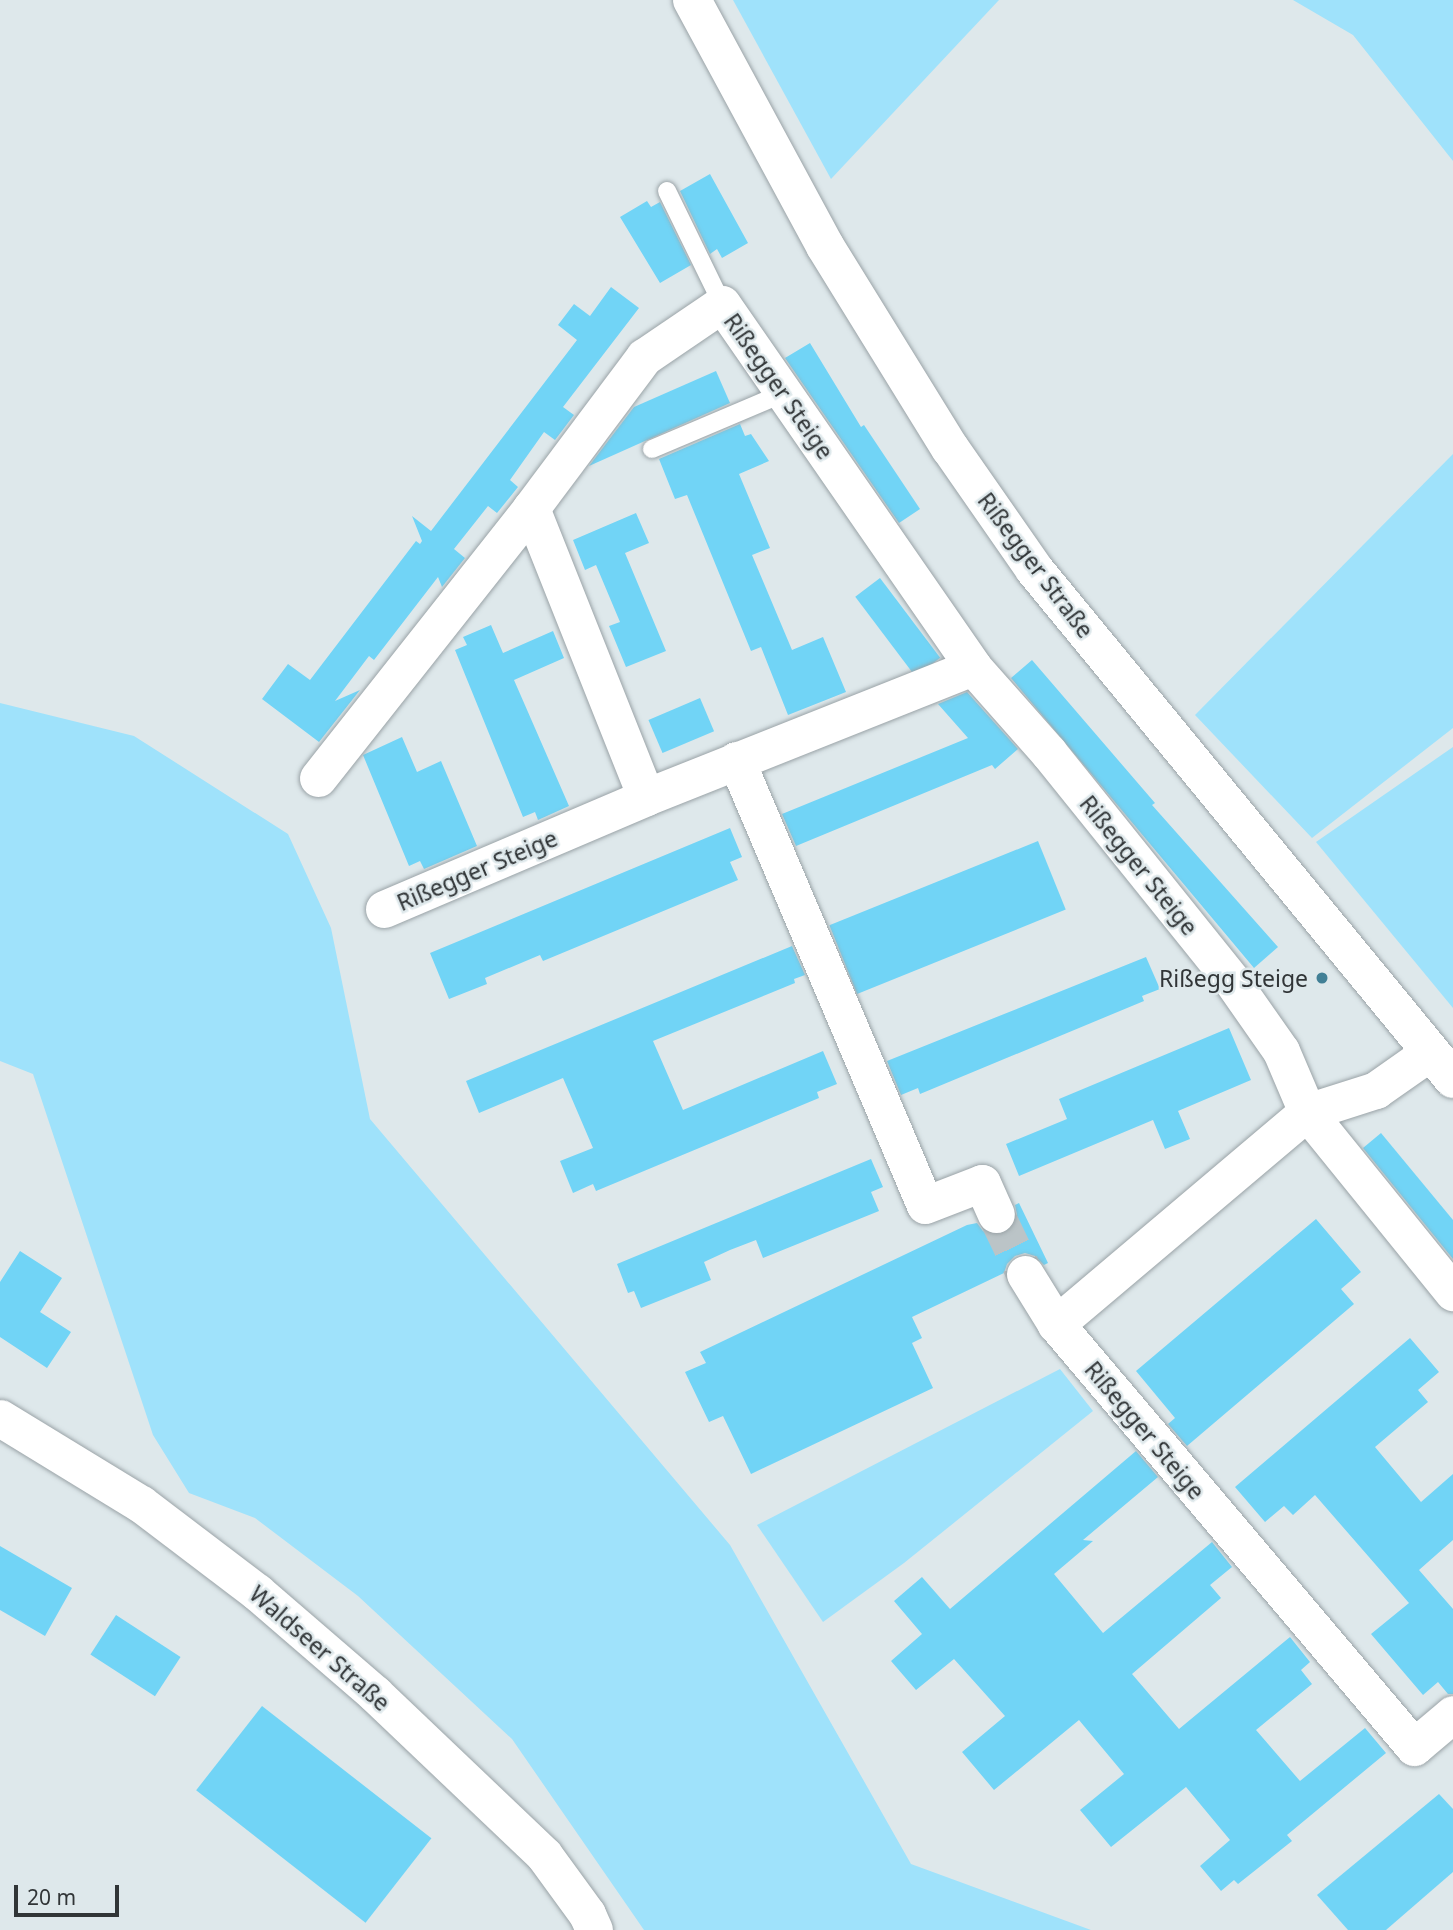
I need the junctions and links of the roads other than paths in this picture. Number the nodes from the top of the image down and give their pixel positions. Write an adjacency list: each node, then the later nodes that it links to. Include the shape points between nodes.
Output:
1 (692, 0): 12 (street, Rißegger Straße, via 825,246 942,437 1026,558)
2 (667, 191): 3 (lane)
3 (722, 304): 4 (street, Rißegger Steige); 6 (street, Rißegger Steige, via 644,357)
4 (784, 393): 5 (lane); 7 (street, Rißegger Steige)
5 (652, 449)
6 (531, 508): 9 (street, Rißegger Steige); 10 (street)
7 (973, 667): 8 (street, Rißegger Steige); 13 (street, Rißegger Steige, via 1049,753 1232,981 1281,1051)
8 (736, 760): 10 (street, Rißegger Steige); 14 (street, via 925,1205 982,1182)
9 (317, 778)
10 (646, 797): 11 (street, Rißegger Steige)
11 (384, 909)
12 (1442, 1066): 13 (street)
13 (1307, 1112): 16 (street, Rißegger Steige); 17 (street)
14 (996, 1214)
15 (1025, 1274): 17 (street)
16 (1453, 1292)
17 (1056, 1324): 19 (street, Rißegger Steige, via 1414,1747)
18 (0, 1418): 20 (street, Waldseer Straße, via 141,1504 267,1600 375,1694 544,1855)
19 (1453, 1714)
20 (594, 1930)

